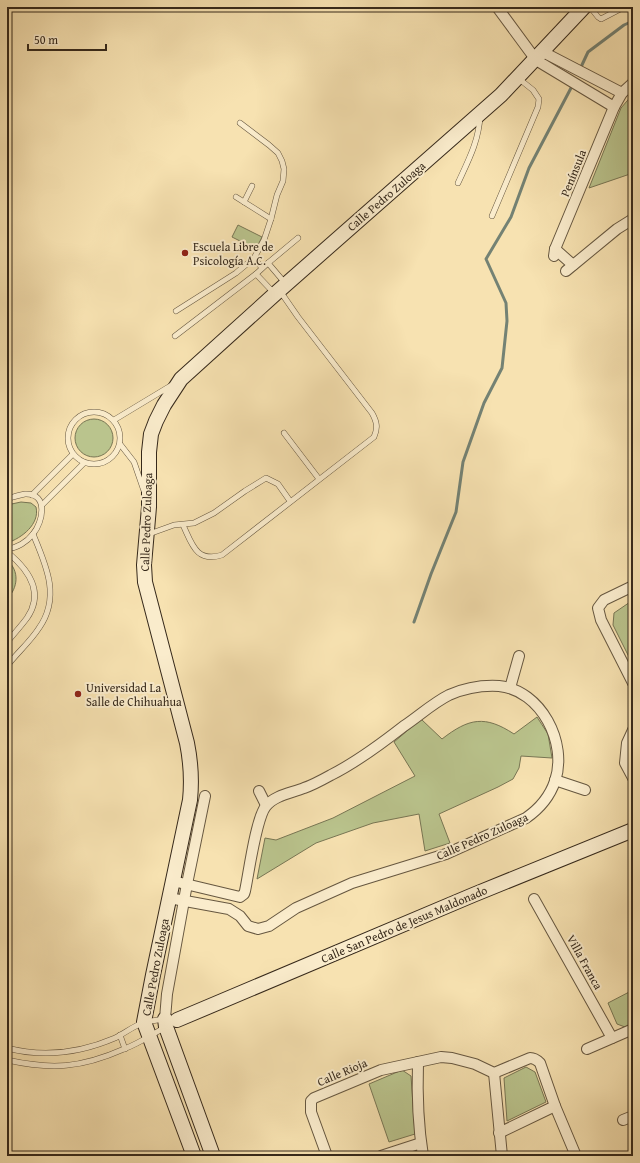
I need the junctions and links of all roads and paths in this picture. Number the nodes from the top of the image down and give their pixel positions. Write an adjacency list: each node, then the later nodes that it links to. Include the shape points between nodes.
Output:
1 (497, 7): 5 (street)
2 (584, 7): 5 (street, Calle Pedro Zuloaga)
3 (590, 7): 4 (lane, via 601,19)
4 (624, 7)
5 (539, 56): 6 (street); 7 (street, Calle Pedro Zuloaga); 9 (street)
6 (583, 74): 9 (street); 10 (street)
7 (518, 78): 12 (street, Calle Pedro Zuloaga); 18 (lane, via 533,90 539,99 538,107)
8 (633, 83): 10 (street, Península)
9 (577, 85): 11 (street)
10 (622, 93): 11 (street, Península)
11 (614, 107): 20 (street, Península, via 554,253 570,268 616,229)
12 (480, 114): 14 (lane, via 478,136); 26 (street, Calle Pedro Zuloaga)
13 (240, 123): 19 (lane, via 270,145 282,161 283,181)
14 (458, 183)
15 (252, 186): 17 (lane)
16 (236, 197): 17 (lane)
17 (244, 202): 19 (lane)
18 (492, 216)
19 (271, 219): 22 (lane)
20 (633, 219)
21 (298, 238): 23 (lane)
22 (254, 258): 24 (lane); 27 (lane)
23 (268, 263): 24 (lane); 26 (lane)
24 (262, 268): 25 (lane)
25 (256, 274): 26 (lane); 28 (lane)
26 (280, 289): 29 (street, Calle Pedro Zuloaga); 35 (lane, via 298,317 376,420 374,437)
27 (176, 311)
28 (175, 336)
29 (181, 379): 30 (lane, Calle Pedro Zuloaga); 40 (street, Calle Pedro Zuloaga, via 164,405 151,434)
30 (114, 420): 32 (lane, via 120,431); 33 (lane, via 107,415 94,412 74,420 68,437)
31 (284, 433): 35 (lane)
32 (120, 444): 34 (lane, via 107,462); 40 (lane, via 134,462)
33 (73, 454): 34 (lane); 36 (lane)
34 (84, 463): 39 (lane)
35 (319, 479): 38 (lane)
36 (32, 495): 37 (lane, via 25,494); 39 (lane, via 39,499)
37 (7, 499)
38 (290, 501): 41 (lane, via 278,484 266,478 214,513 194,523); 41 (lane, via 222,555 213,558 198,553)
39 (42, 505): 42 (lane, via 40,520)
40 (149, 507): 43 (street, Calle Pedro Zuloaga)
41 (183, 525): 43 (lane)
42 (33, 534): 44 (lane); 48 (lane, via 46,563 50,588 49,606 39,628)
43 (146, 535): 60 (street, Calle Pedro Zuloaga, via 145,582 184,728 191,768 192,785)
44 (7, 551): 46 (lane, via 33,583 35,598 27,619)
45 (633, 586): 49 (street, via 604,600 598,608)
46 (7, 642)
47 (519, 656): 50 (street)
48 (7, 666)
49 (633, 683)
50 (510, 688): 54 (street, Calle Pedro Zuloaga, via 530,699 550,726 556,740 558,756); 58 (street, Calle Pedro Zuloaga, via 475,687 447,696 341,770)
51 (633, 730): 52 (street, via 627,743)
52 (630, 750): 53 (street, via 625,762)
53 (633, 778)
54 (555, 780): 55 (street); 63 (street, Calle Pedro Zuloaga, via 544,802 536,812 526,818 446,854 352,883 296,908 269,926 252,928 237,913 229,909)
55 (585, 790)
56 (259, 791): 58 (street)
57 (205, 796): 60 (street, Calle Pedro Zuloaga)
58 (266, 805): 60 (street, via 259,820 242,896)
59 (633, 830): 65 (street, Calle San Pedro de Jesus Maldonado, via 473,894)
60 (180, 882): 61 (street, Calle Pedro Zuloaga); 63 (street, Calle Pedro Zuloaga)
61 (169, 898): 63 (street, Calle Pedro Zuloaga); 64 (street, Calle Pedro Zuloaga)
62 (534, 899): 69 (street, Villa Franca)
63 (184, 901): 65 (street, Calle Pedro Zuloaga, via 167,994)
64 (144, 1022): 65 (lane); 67 (lane); 68 (street, Calle Pedro Zuloaga)
65 (169, 1022): 68 (lane); 82 (street)
66 (633, 1030): 69 (street)
67 (120, 1035): 70 (lane, via 93,1047 61,1054 31,1053); 71 (lane)
68 (149, 1036): 71 (lane); 81 (street, Calle Pedro Zuloaga)
69 (612, 1038): 72 (street)
70 (7, 1048)
71 (125, 1049): 73 (lane, via 90,1061 62,1066)
72 (587, 1049)
73 (7, 1060)
74 (418, 1062): 75 (street, Calle Rioja, via 441,1057 452,1058 475,1064); 80 (street); 83 (street, Calle Rioja, via 381,1070 311,1101 311,1112)
75 (494, 1073): 76 (street, via 534,1058 540,1063); 79 (street)
76 (555, 1106): 79 (street); 87 (street)
77 (633, 1116): 78 (street)
78 (622, 1120)
79 (499, 1133): 86 (street)
80 (421, 1142): 84 (street); 85 (street)
81 (194, 1156)
82 (213, 1156)
83 (327, 1156)
84 (381, 1156)
85 (423, 1156)
86 (502, 1156)
87 (576, 1156)

